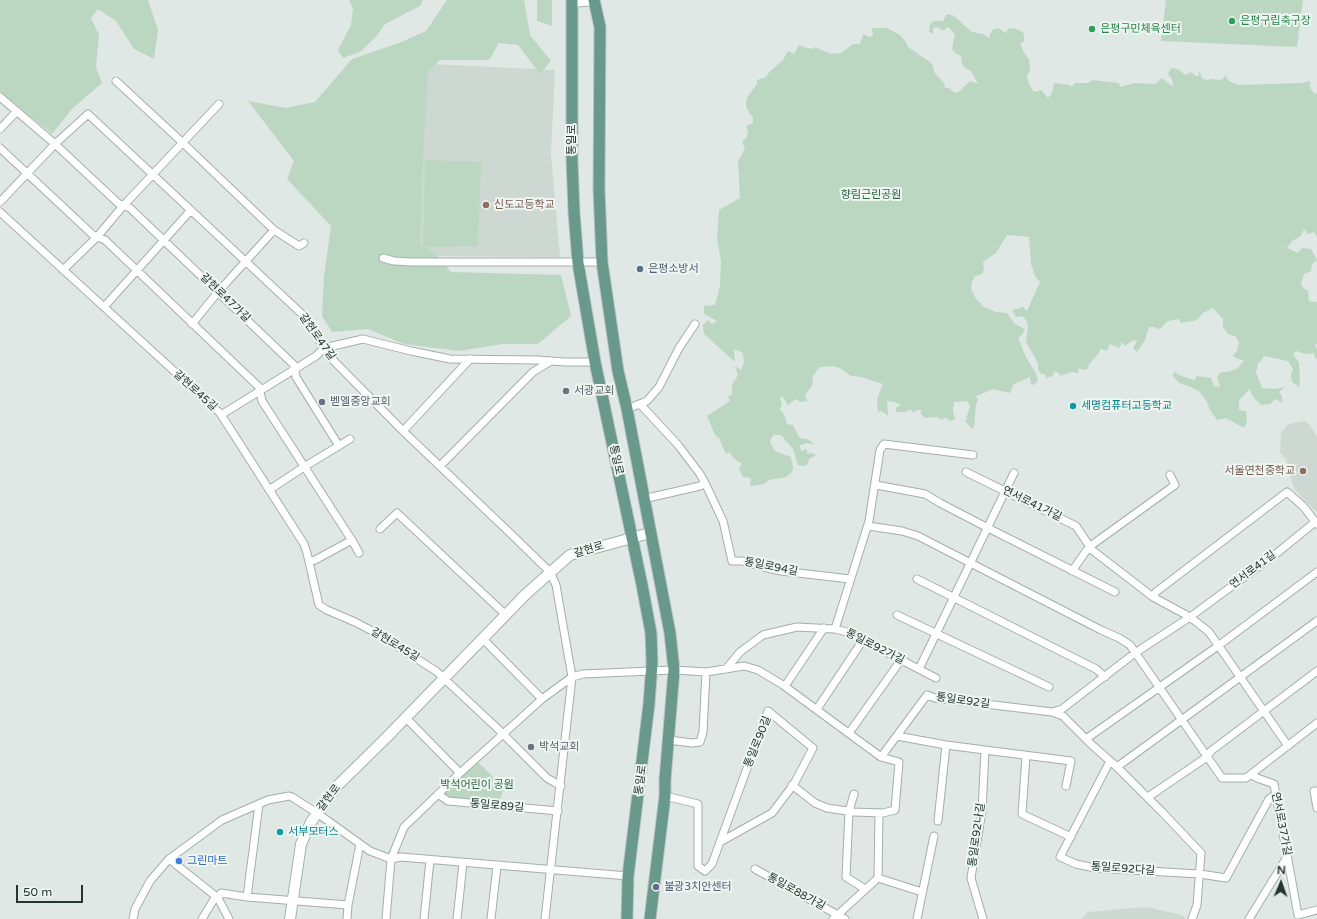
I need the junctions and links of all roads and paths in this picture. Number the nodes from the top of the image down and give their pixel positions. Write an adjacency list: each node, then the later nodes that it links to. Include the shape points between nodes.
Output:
1 (594, 0): 2 (main road); 23 (main road, 통일로, via 600,27 599,189)
2 (572, 1): 24 (main road, 통일로, via 572,160)
3 (116, 81): 8 (street)
4 (0, 97): 6 (street, 갈현로47가길)
5 (219, 104): 8 (street)
6 (17, 111): 7 (street); 9 (street, 갈현로47가길)
7 (0, 129)
8 (183, 143): 12 (street); 17 (street)
9 (55, 144): 11 (street); 12 (street, 갈현로47길, via 88,114); 14 (street, 갈현로47가길)
10 (0, 148): 11 (street)
11 (28, 174): 13 (street); 18 (street)
12 (154, 175): 14 (street); 15 (street, 갈현로47길)
13 (0, 202)
14 (123, 206): 18 (street); 19 (street, 갈현로47가길, via 130,208)
15 (191, 210): 19 (street); 22 (street, 갈현로47길)
16 (0, 212): 25 (street, 갈현로45길)
17 (274, 230): 20 (street, via 299,246); 22 (street)
18 (97, 237): 25 (street); 26 (street, via 105,240)
19 (164, 240): 26 (street); 27 (street, 갈현로47가길)
20 (304, 243)
21 (382, 258): 24 (street, via 411,262)
22 (247, 261): 27 (street); 31 (street, 갈현로47길, via 304,316)
23 (602, 262): 24 (street); 38 (main road, 통일로, via 618,371)
24 (578, 263): 34 (main road, 통일로)
25 (63, 270): 28 (street, 갈현로45길)
26 (137, 271): 28 (street); 29 (street)
27 (218, 292): 29 (street); 35 (street, 갈현로47가길, via 294,365)
28 (104, 307): 39 (street, 갈현로45길)
29 (192, 324): 36 (street, via 259,387)
30 (695, 324): 37 (street, via 679,348 659,388 647,401)
31 (324, 348): 32 (street, via 363,339 450,359); 35 (street); 40 (street, 갈현로47길)
32 (470, 358): 33 (street); 40 (street)
33 (551, 361): 34 (street); 44 (street, via 533,372)
34 (595, 362): 59 (main road, 통일로)
35 (295, 370): 36 (street); 42 (street, 갈현로47가길, via 296,377)
36 (260, 392): 39 (street); 45 (street, via 262,401)
37 (640, 404): 38 (street); 49 (street, 통일로94길, via 678,445)
38 (627, 409): 53 (main road, 통일로)
39 (221, 416): 51 (street, 갈현로45길)
40 (403, 431): 44 (street, 갈현로47길)
41 (350, 439): 42 (street)
42 (339, 446): 45 (street)
43 (972, 455): 50 (street, via 884,444 880,450)
44 (440, 466): 66 (street, 갈현로47길)
45 (304, 467): 51 (street); 60 (street)
46 (966, 472): 52 (street, 연서로41가길)
47 (1014, 473): 52 (street, 통일로92가길)
48 (1170, 475): 61 (street, via 1175,485)
49 (705, 483): 53 (street); 68 (street, 통일로94길, via 723,521 732,561 781,571)
50 (876, 485): 55 (street); 56 (street, via 925,494)
51 (269, 490): 63 (street, 갈현로45길, via 304,544)
52 (1005, 492): 56 (street, 통일로92가길); 61 (street, 연서로41가길, via 1076,526)
53 (644, 499): 58 (main road, 통일로)
54 (1316, 523): 71 (street, 연서로41길, via 1303,506 1287,492 1156,592); 75 (street, 연서로41길)
55 (868, 526): 64 (street, via 918,536); 68 (street)
56 (988, 528): 64 (street, 통일로92가길); 65 (street)
57 (380, 529): 73 (street, via 397,513)
58 (650, 533): 59 (main road, 갈현로); 87 (main road, 통일로, via 670,633)
59 (632, 538): 66 (main road, 갈현로, via 570,555); 88 (main road, 통일로, via 651,633)
60 (352, 540): 62 (street); 63 (street)
61 (1089, 547): 65 (street); 71 (street, 연서로41가길)
62 (359, 553)
63 (309, 561): 93 (street, 갈현로45길, via 319,604 398,646)
64 (970, 564): 72 (street, 통일로92가길); 83 (street, via 1120,638 1130,645)
65 (1072, 571): 70 (street)
66 (550, 572): 73 (main road, 갈현로); 91 (street, via 556,585)
67 (1317, 572): 82 (street)
68 (850, 579): 78 (street)
69 (917, 579): 72 (street)
70 (1115, 592)
71 (1153, 597): 75 (street, 연서로41가길)
72 (953, 598): 79 (street, 통일로92가길); 92 (street, via 1096,669)
73 (506, 615): 80 (main road, 갈현로)
74 (897, 615): 79 (street)
75 (1190, 616): 82 (street, 연서로41가길, via 1209,632); 83 (street)
76 (1317, 621): 95 (street)
77 (824, 628): 78 (street, 통일로92가길); 85 (street, 통일로92가길, via 797,627 763,635 740,652); 96 (street)
78 (835, 629): 81 (street, 통일로92가길)
79 (936, 634): 86 (street, 통일로92가길); 97 (street)
80 (482, 639): 93 (main road, 갈현로); 99 (street)
81 (863, 640): 84 (street, 통일로92가길); 100 (street)
82 (1218, 646): 95 (street, 연서로41가길); 98 (street)
83 (1135, 653): 92 (street); 98 (street)
84 (900, 660): 86 (street, 통일로92가길); 106 (street)
85 (726, 669): 89 (street); 96 (street, via 744,666 758,670)
86 (919, 669): 94 (street, 통일로92가길)
87 (674, 670): 88 (street); 89 (street); 109 (main road, 통일로)
88 (652, 672): 91 (street, via 583,674); 150 (main road, 통일로, via 646,744)
89 (706, 672): 109 (street, via 703,732 700,742)
90 (1317, 672): 101 (street)
91 (572, 677): 99 (street); 122 (street)
92 (1104, 677): 102 (street, via 1062,709)
93 (444, 678): 103 (main road, 갈현로); 107 (street)
94 (936, 678)
95 (1240, 678): 101 (street, 연서로41가길); 104 (street)
96 (785, 686): 100 (street)
97 (1048, 687)
98 (1159, 688): 104 (street); 110 (street)
99 (542, 699): 107 (street)
100 (817, 709): 106 (street)
101 (1264, 711): 112 (street, 연서로41가길); 116 (street, via 1211,751)
102 (1052, 712): 108 (street, 통일로92길, via 927,695); 110 (street, via 1063,716)
103 (406, 718): 119 (street); 134 (main road, 갈현로, via 334,788)
104 (1181, 720): 116 (street); 118 (street)
105 (1317, 723): 112 (street)
106 (849, 733): 115 (street)
107 (504, 734): 119 (street); 122 (street, via 547,778)
108 (897, 736): 111 (street); 115 (street, 통일로92길)
109 (669, 740): 128 (main road, 통일로)
110 (1086, 740): 117 (street)
111 (946, 745): 113 (street); 136 (street)
112 (1288, 746): 120 (street)
113 (985, 750): 114 (street); 175 (street, 통일로92나길, via 982,810 971,878)
114 (1026, 756): 123 (street, via 1071,761); 138 (street, via 1022,814)
115 (881, 757): 135 (street, via 899,762 895,810)
116 (1207, 757): 120 (street, via 1222,778 1246,778); 129 (street)
117 (1110, 760): 118 (street); 138 (street, 통일로92다길)
118 (1117, 768): 129 (street)
119 (460, 773): 125 (street)
120 (1251, 774): 127 (street, 연서로37가길, via 1274,784)
121 (792, 785): 133 (street, via 815,804); 139 (street, 통일로90길, via 772,813); 139 (street, 통일로90길, via 813,748 768,711)
122 (561, 786): 132 (street)
123 (1066, 786)
124 (1317, 791): 131 (street, via 1314,791)
125 (438, 794): 132 (street, 통일로89길, via 448,801); 143 (street, via 404,827)
126 (854, 794): 133 (street)
127 (1276, 794): 141 (street, 연서로37가길); 149 (street, 통일로92다길, via 1269,799 1226,878)
128 (665, 796): 139 (street, 통일로90길, via 698,804 698,866 705,872 712,864); 172 (main road, 통일로)
129 (1148, 797): 149 (street, via 1201,853)
130 (259, 804): 134 (street, via 289,796); 142 (street, via 222,820); 155 (street)
131 (1317, 808)
132 (558, 811): 148 (street)
133 (849, 811): 135 (street); 152 (street, via 846,877)
134 (316, 812): 140 (street); 156 (main road, 갈현로, via 301,844)
135 (879, 813): 151 (street)
136 (938, 821)
137 (934, 836): 153 (street)
138 (1071, 836): 149 (street, 통일로92다길, via 1060,857 1076,864 1094,868)
139 (720, 842)
140 (360, 844): 143 (street); 157 (street)
141 (1287, 857): 160 (street, 연서로37가길); 177 (street)
142 (170, 859): 154 (street); 161 (street, via 150,881 135,908)
143 (391, 859): 144 (street, via 401,857); 166 (street)
144 (430, 860): 145 (street); 167 (street)
145 (462, 863): 146 (street); 168 (street)
146 (498, 866): 148 (street); 169 (street)
147 (755, 869): 159 (street, 통일로88가길)
148 (551, 870): 150 (street); 170 (street)
149 (1200, 874): 176 (street, via 1197,905)
150 (628, 876): 171 (main road, 통일로)
151 (878, 878): 152 (street, 통일로88가길); 153 (street)
152 (865, 889): 159 (street, 통일로88가길)
153 (922, 892): 174 (street)
154 (217, 897): 155 (street, via 221,892); 162 (street); 163 (street)
155 (247, 897): 156 (street)
156 (293, 900): 157 (street); 164 (main road, 갈현로)
157 (348, 905): 165 (street)
158 (1317, 910): 160 (street, 연서로37가길)
159 (835, 917): 173 (street, 통일로88가길)
160 (1297, 917)
161 (133, 919)
162 (202, 919)
163 (229, 919)
164 (290, 919)
165 (347, 919)
166 (386, 919)
167 (424, 919)
168 (457, 919)
169 (491, 919)
170 (545, 919)
171 (627, 919)
172 (650, 919)
173 (845, 919)
174 (917, 919)
175 (983, 919)
176 (1192, 919)
177 (1249, 919)

